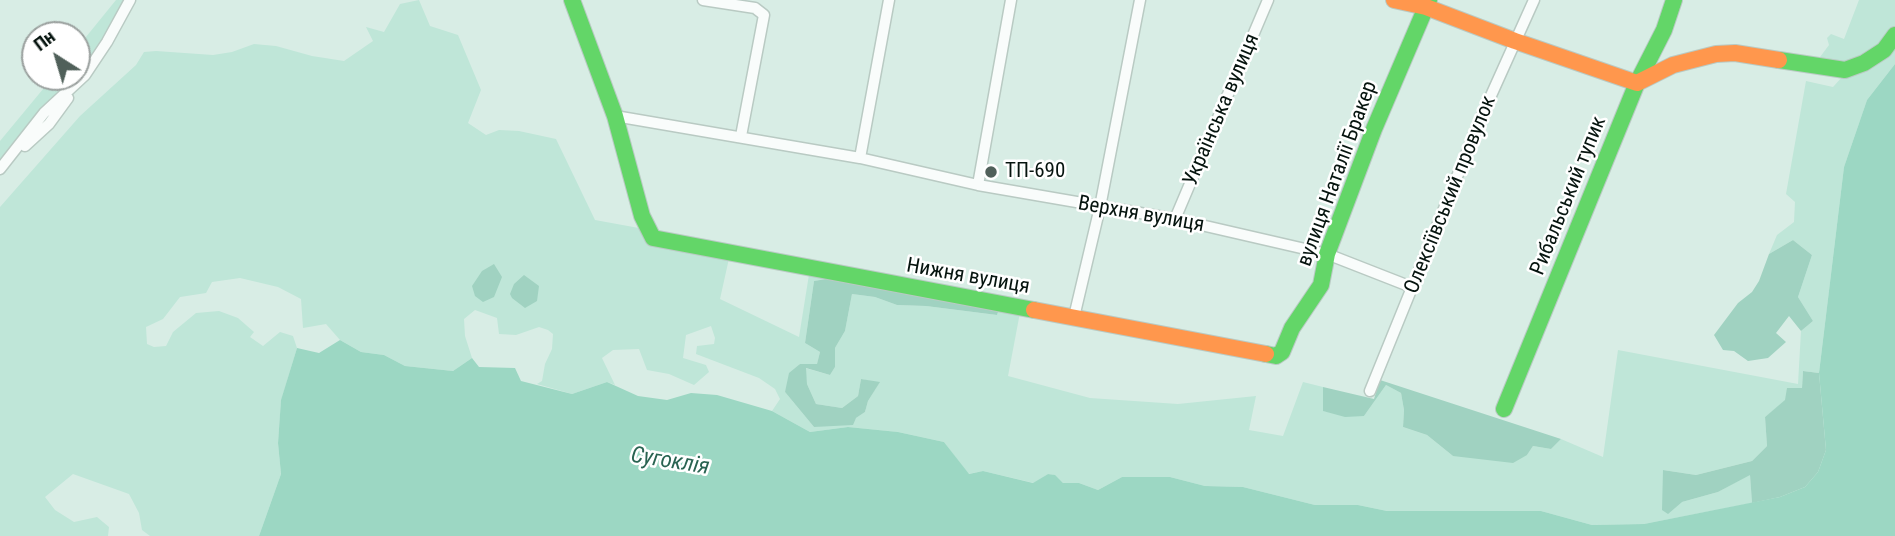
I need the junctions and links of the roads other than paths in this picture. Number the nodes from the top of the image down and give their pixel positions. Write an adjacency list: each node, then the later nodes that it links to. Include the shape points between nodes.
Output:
1 (130, 0): 18 (street, via 85,75 44,113)
2 (572, 0): 15 (street)
3 (703, 0): 16 (street, via 755,8 764,15)
4 (890, 0): 17 (street)
5 (1011, 0): 19 (street)
6 (1140, 0): 20 (street)
7 (1268, 0): 21 (street, Українська вулиця)
8 (1394, 0): 11 (street)
9 (1534, 0): 13 (street, Олексіївський провулок)
10 (1674, 0): 14 (street, Рибальський тупик)
11 (1428, 3): 13 (street); 22 (street, вулиця Наталії Бракер)
12 (1895, 35): 14 (street, via 1884,50 1845,71 1716,54 1673,65)
13 (1515, 41): 14 (street); 23 (street, Олексіївський провулок)
14 (1637, 83): 27 (street, Рибальський тупик)
15 (615, 116): 16 (street, Верхня вулиця); 24 (street, Нижня вулиця, via 642,216 653,238)
16 (741, 136): 17 (street, Верхня вулиця)
17 (860, 158): 19 (street, Верхня вулиця)
18 (0, 169)
19 (978, 185): 20 (street, Верхня вулиця)
20 (1100, 207): 21 (street, Верхня вулиця); 24 (street)
21 (1175, 219): 22 (street, Верхня вулиця)
22 (1327, 254): 23 (street, Верхня вулиця); 25 (street, вулиця Наталії Бракер, via 1321,285)
23 (1414, 288): 26 (street, Олексіївський провулок)
24 (1074, 317): 25 (street, Нижня вулиця)
25 (1276, 356)
26 (1370, 391)
27 (1504, 409)

